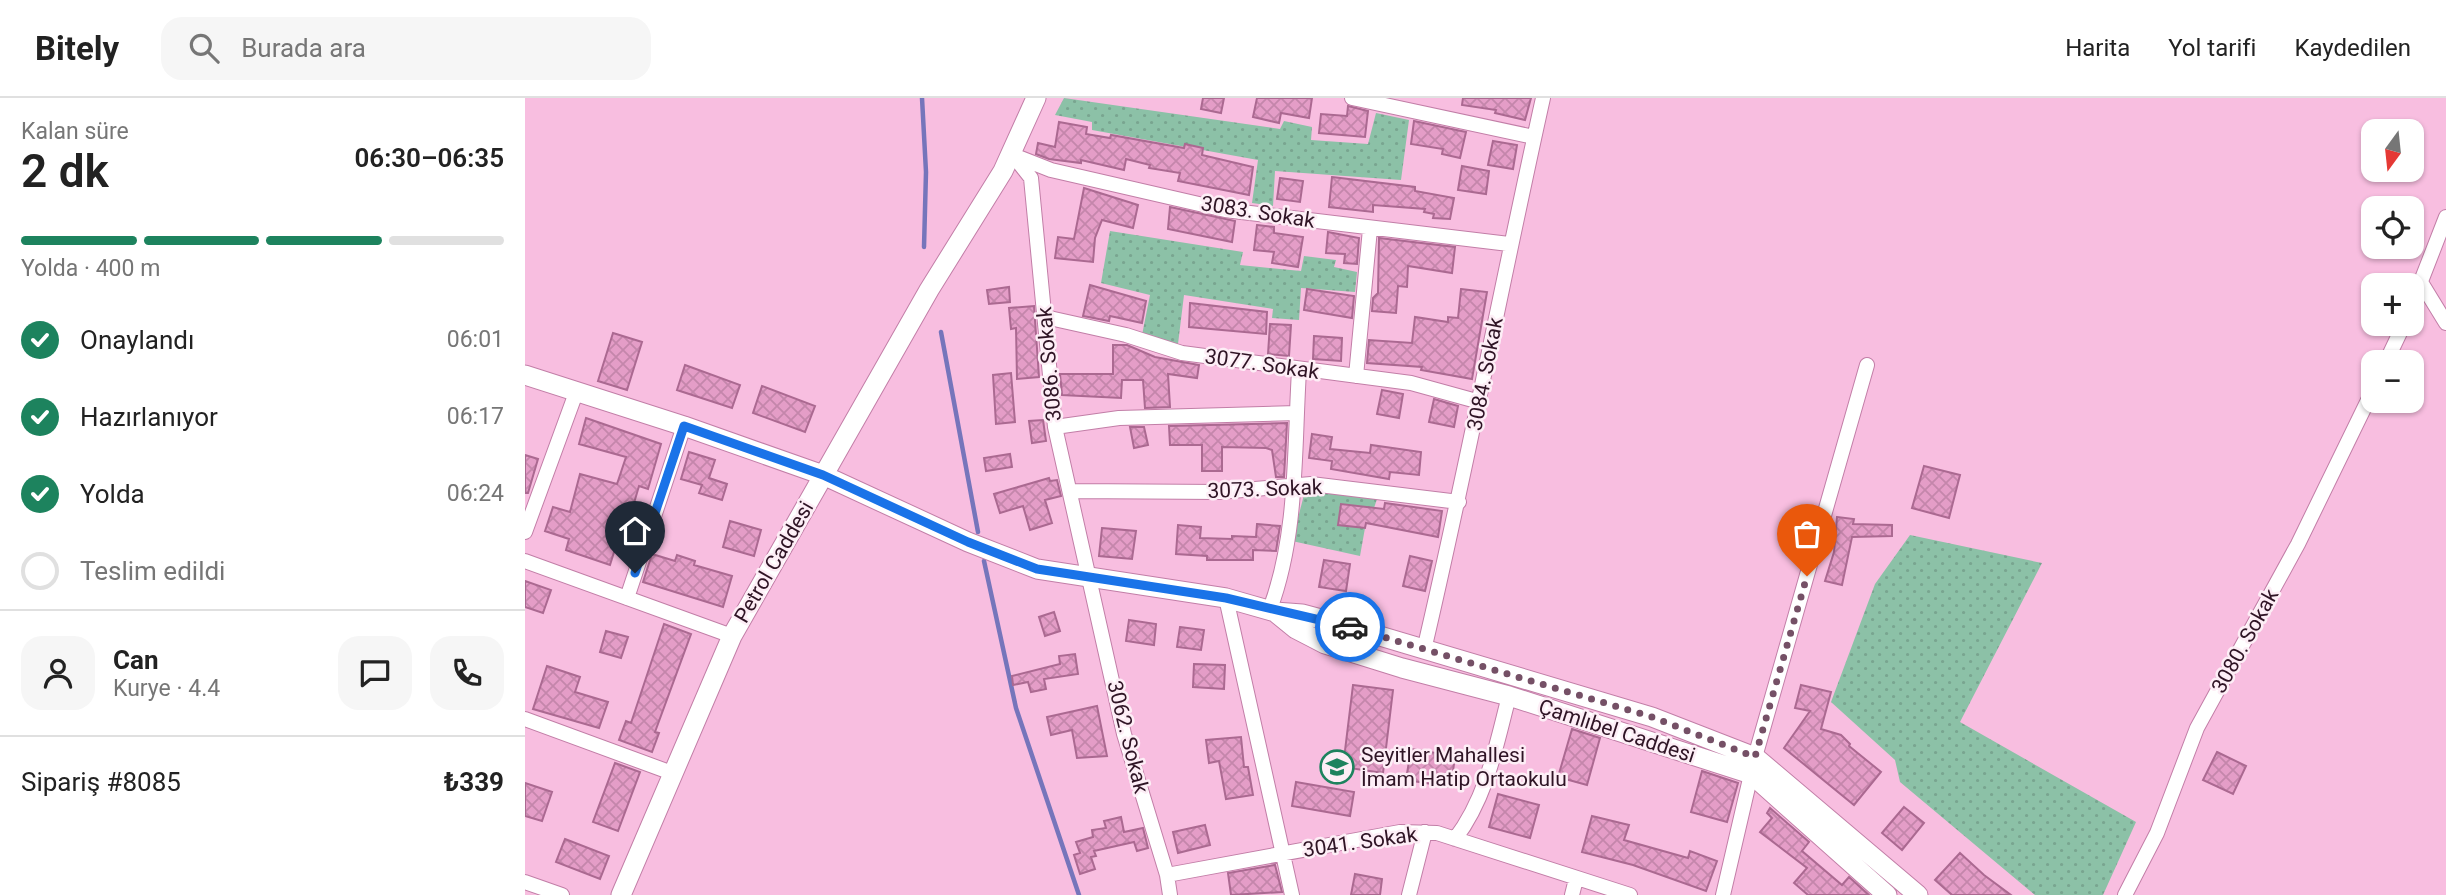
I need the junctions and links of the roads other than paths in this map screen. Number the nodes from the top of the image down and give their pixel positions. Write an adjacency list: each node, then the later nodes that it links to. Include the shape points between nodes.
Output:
1 (1036, 98): 5 (street, Petrol Caddesi)
2 (1352, 98): 4 (street)
3 (1543, 98): 4 (street, 3084. Sokak)
4 (1534, 137): 8 (street, 3084. Sokak)
5 (1011, 154): 7 (street, 3083. Sokak, via 1051,170 1226,209); 11 (street, 3086. Sokak, via 1031,178); 23 (street, Petrol Caddesi)
6 (2446, 217): 9 (street)
7 (1370, 229): 8 (street, 3083. Sokak); 16 (street)
8 (1509, 244): 18 (street, 3084. Sokak)
9 (2424, 278)
10 (2424, 287): 12 (street)
11 (1045, 317): 14 (street, 3077. Sokak, via 1182,353); 22 (street, 3086. Sokak)
12 (2446, 323)
13 (1867, 365): 37 (street)
14 (1299, 371): 16 (street, 3077. Sokak); 19 (street)
15 (525, 376): 17 (street, Çamlıbel Caddesi)
16 (1356, 376): 18 (street, 3077. Sokak, via 1411,383)
17 (577, 390): 21 (street, Çamlıbel Caddesi); 27 (street)
18 (1480, 402): 26 (street, 3084. Sokak)
19 (1297, 413): 22 (street, via 1119,418); 24 (street)
20 (2362, 413): 55 (street, 3080. Sokak, via 2298,544 2197,728 2157,833)
21 (684, 426): 23 (street, Çamlıbel Caddesi); 30 (street)
22 (1055, 427): 25 (street, 3086. Sokak)
23 (823, 475): 29 (street, Çamlıbel Caddesi, via 1037,569); 33 (street, Petrol Caddesi)
24 (1294, 485): 25 (street, 3073. Sokak, via 1220,492); 26 (street, 3073. Sokak); 32 (street)
25 (1070, 491): 29 (street, 3086. Sokak)
26 (1459, 502): 34 (street, 3084. Sokak)
27 (525, 532)
28 (525, 561): 30 (street)
29 (1090, 578): 31 (street, Çamlıbel Caddesi); 42 (street, 3062. Sokak, via 1124,734)
30 (627, 598): 33 (street)
31 (1226, 598): 32 (street, Çamlıbel Caddesi); 41 (street)
32 (1272, 610): 34 (street, Çamlıbel Caddesi, via 1302,614); 35 (street, Çamlıbel Caddesi, via 1325,644)
33 (731, 636): 38 (street, Petrol Caddesi)
34 (1424, 650): 37 (street, Çamlıbel Caddesi, via 1652,717)
35 (1509, 696): 37 (street, Çamlıbel Caddesi); 40 (street, via 1485,785 1470,820)
36 (525, 719): 38 (street)
37 (1753, 766): 52 (street); 53 (street, Çamlıbel Caddesi); 54 (street, Çamlıbel Caddesi)
38 (672, 773): 46 (street, Petrol Caddesi)
39 (1425, 832): 40 (street, 3041. Sokak); 41 (street, 3041. Sokak); 49 (street)
40 (1455, 839): 43 (street, 3041. Sokak)
41 (1282, 852): 42 (street, 3041. Sokak); 48 (street)
42 (1167, 875): 47 (street, 3062. Sokak)
43 (1576, 879): 50 (street); 51 (street, 3041. Sokak)
44 (525, 882): 45 (street)
45 (562, 895)
46 (621, 895)
47 (1170, 895)
48 (1293, 895)
49 (1409, 895)
50 (1572, 895)
51 (1630, 895)
52 (1723, 895)
53 (1887, 895)
54 (1918, 895)
55 (2125, 895)

